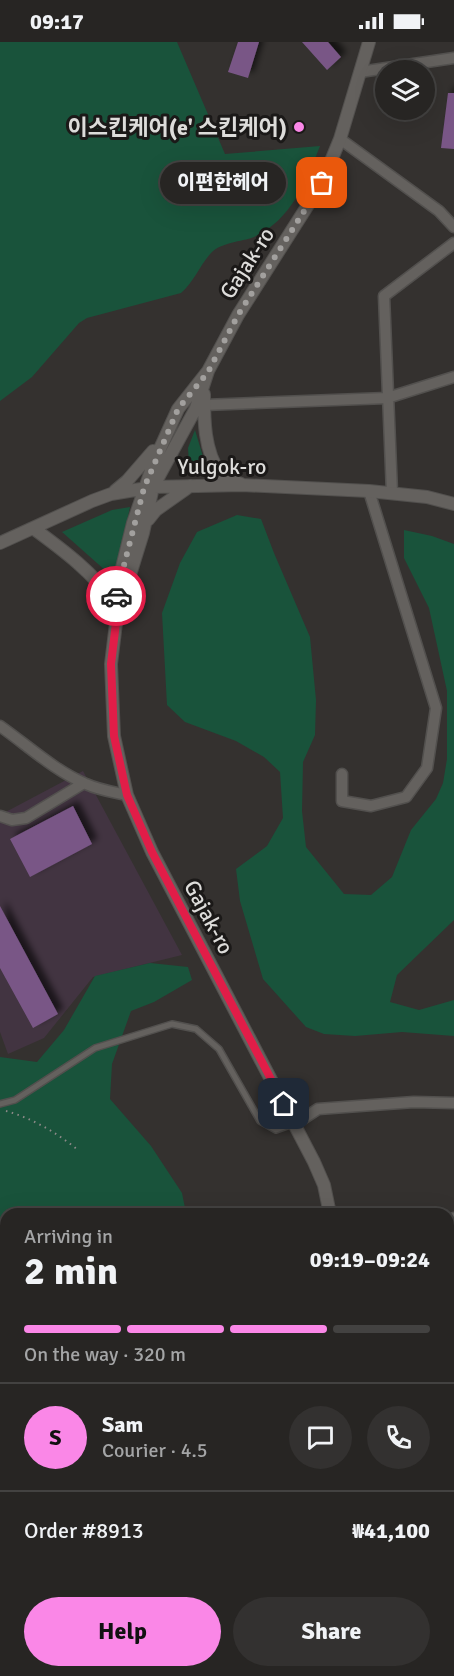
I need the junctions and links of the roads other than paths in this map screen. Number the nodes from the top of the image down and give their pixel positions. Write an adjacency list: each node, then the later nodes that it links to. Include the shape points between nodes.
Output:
1 (369, 42): 3 (street, Gajak-ro)
2 (454, 58): 3 (street)
3 (360, 72): 4 (street, Gajak-ro)
4 (340, 139): 5 (street, via 439,211); 7 (street, Gajak-ro, via 322,183 238,315)
5 (454, 227)
6 (454, 243): 10 (street, via 384,296)
7 (208, 372): 9 (street, Gajak-ro); 12 (street, Gajak-ro)
8 (454, 377): 10 (street)
9 (203, 385): 11 (street); 15 (street, Gajak-ro, via 196,408)
10 (387, 398): 11 (street); 17 (street)
11 (204, 405): 13 (street, via 206,436 215,464 221,474)
12 (178, 409): 15 (street, Gajak-ro); 18 (street, via 149,458)
13 (242, 485): 14 (street, Yulgok-ro); 16 (street, Yulgok-ro)
14 (190, 486): 15 (street, Yulgok-ro); 20 (street, via 156,510)
15 (148, 488): 18 (street, Yulgok-ro); 20 (street, Gajak-ro); 23 (street, Gajak-ro, via 116,592)
16 (369, 491): 17 (street, Yulgok-ro); 26 (street, via 436,708 427,768 406,797 371,806 342,801)
17 (392, 493): 19 (street, Yulgok-ro)
18 (111, 494): 21 (street, Yulgok-ro)
19 (454, 504)
20 (145, 524): 24 (street, Gajak-ro)
21 (33, 528): 22 (street, Yulgok-ro); 23 (street, via 80,564)
22 (0, 543)
23 (116, 605): 24 (street, Gajak-ro)
24 (116, 623): 28 (street, Gajak-ro, via 111,664 114,736)
25 (0, 726): 27 (street)
26 (342, 774)
27 (84, 783): 28 (street); 29 (street, via 26,818)
28 (127, 795): 32 (street, Gajak-ro, via 152,852)
29 (1, 816)
30 (454, 1103): 32 (street, via 318,1109)
31 (0, 1104): 32 (lane, via 15,1100 95,1048 172,1024 196,1029 219,1049 260,1121 276,1130)
32 (295, 1124): 33 (street, Gajak-ro, via 324,1185)
33 (329, 1208)

